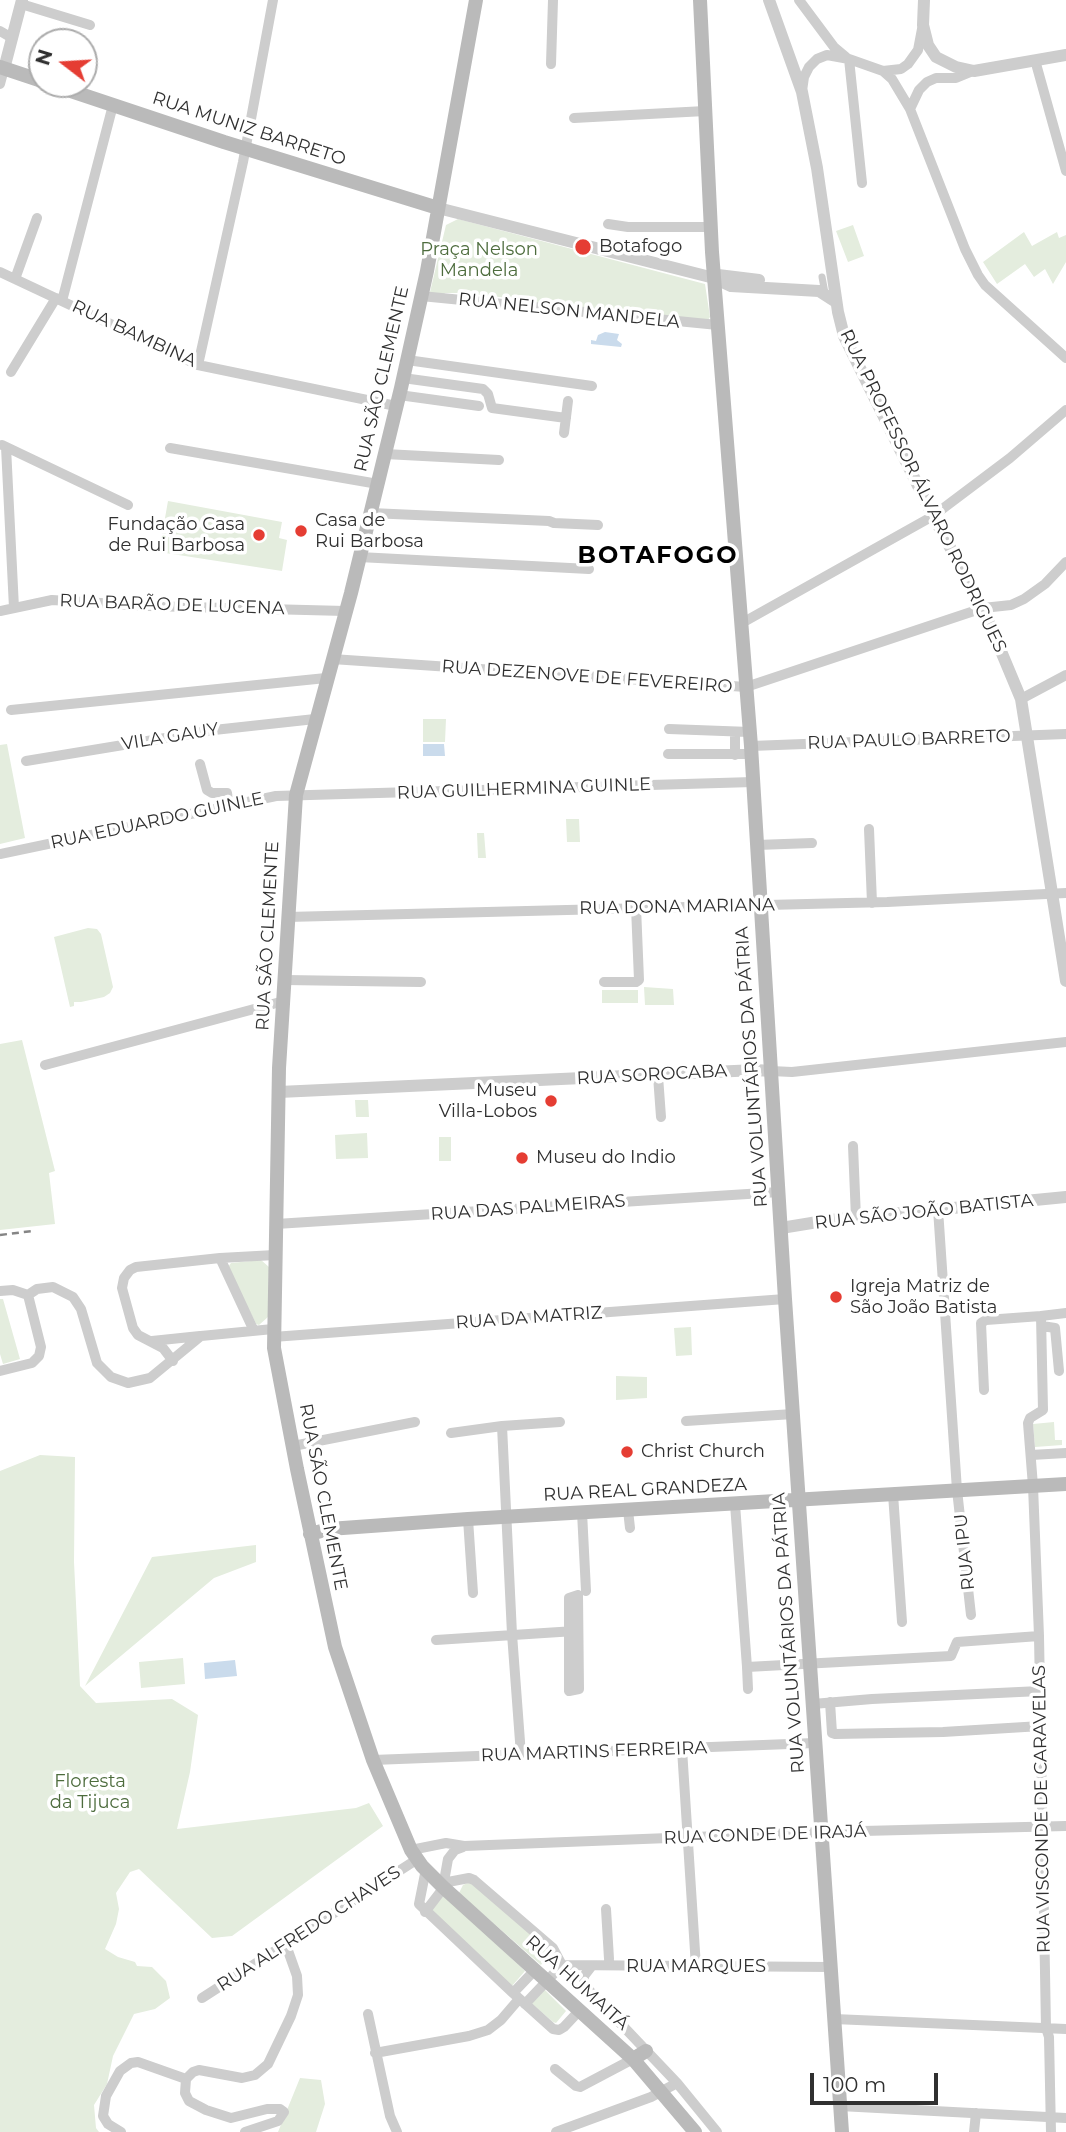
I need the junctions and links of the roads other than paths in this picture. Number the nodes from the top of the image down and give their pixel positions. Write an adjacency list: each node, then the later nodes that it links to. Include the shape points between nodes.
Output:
1 (273, 0): 28 (street)
2 (476, 0): 31 (main road, RUA SÃO CLEMENTE)
3 (553, 0): 16 (street)
4 (700, 0): 26 (main road, RUA VOLUNTÁRIOS DA PÁTRIA)
5 (769, 0): 22 (street, RUA PROFESSOR ÁLVARO RODRIGUES)
6 (799, 0): 14 (street, via 834,47)
7 (924, 0): 10 (street)
8 (22, 2): 9 (street); 12 (street)
9 (90, 25)
10 (923, 25): 18 (street, via 914,58 901,69); 19 (street, via 936,57)
11 (0, 31): 12 (street)
12 (12, 38): 17 (street)
13 (1066, 55): 15 (street)
14 (849, 59): 18 (street); 22 (street, via 832,55 817,59 806,71); 30 (street)
15 (1035, 60): 19 (street); 29 (street)
16 (551, 64)
17 (2, 68): 20 (main road); 21 (street)
18 (883, 71): 25 (street, via 898,86)
19 (974, 71): 25 (street, via 927,82)
20 (28, 77)
21 (0, 84)
22 (802, 92): 35 (street, RUA PROFESSOR ÁLVARO RODRIGUES)
23 (92, 98): 24 (main road, RUA MUNIZ BARRETO)
24 (113, 105): 28 (main road, RUA MUNIZ BARRETO); 42 (street)
25 (910, 109): 44 (street, via 978,275)
26 (705, 111): 27 (street); 34 (main road, RUA VOLUNTÁRIOS DA PÁTRIA)
27 (574, 118)
28 (245, 148): 31 (main road, RUA MUNIZ BARRETO); 46 (street)
29 (1066, 171)
30 (862, 183)
31 (438, 208): 37 (street); 40 (main road, RUA SÃO CLEMENTE)
32 (37, 218): 39 (street)
33 (608, 224): 34 (street)
34 (710, 227): 37 (main road, RUA VOLUNTÁRIOS DA PÁTRIA)
35 (830, 265): 38 (street); 41 (street, RUA PROFESSOR ÁLVARO RODRIGUES)
36 (0, 272): 39 (street, RUA BAMBINA)
37 (714, 276): 38 (street, via 804,284); 41 (street, via 731,286 812,290); 43 (main road, RUA VOLUNTÁRIOS DA PÁTRIA)
38 (822, 278): 41 (street, RUA PROFESSOR ÁLVARO RODRIGUES)
39 (15, 279): 42 (street, RUA BAMBINA)
40 (421, 296): 43 (street, RUA NELSON MANDELA); 45 (main road, RUA SÃO CLEMENTE)
41 (830, 298): 63 (street, RUA PROFESSOR ÁLVARO RODRIGUES, via 850,349)
42 (59, 300): 46 (street, RUA BAMBINA); 47 (street)
43 (718, 325): 72 (main road, RUA VOLUNTÁRIOS DA PÁTRIA)
44 (1066, 358)
45 (407, 360): 48 (main road, RUA SÃO CLEMENTE); 49 (street)
46 (198, 365): 50 (street, RUA BAMBINA)
47 (11, 372)
48 (403, 379): 50 (main road, RUA SÃO CLEMENTE); 54 (street, via 483,389 492,408)
49 (592, 386)
50 (398, 400): 52 (street, RUA BAMBINA); 58 (main road, RUA SÃO CLEMENTE)
51 (568, 401): 54 (street)
52 (479, 406)
53 (1066, 410): 63 (street)
54 (566, 418): 55 (street)
55 (564, 433)
56 (3, 446): 61 (street); 68 (street)
57 (170, 448): 60 (street)
58 (385, 454): 59 (street); 60 (main road, RUA SÃO CLEMENTE)
59 (499, 460)
60 (378, 484): 62 (main road, RUA SÃO CLEMENTE)
61 (128, 505)
62 (377, 514): 64 (street); 65 (main road, RUA SÃO CLEMENTE)
63 (933, 516): 69 (street, RUA PROFESSOR ÁLVARO RODRIGUES); 72 (street)
64 (598, 525)
65 (359, 557): 67 (street); 71 (main road, RUA SÃO CLEMENTE)
66 (1066, 562): 69 (street, RUA DEZENOVE DE FEVEREIRO, via 1024,599)
67 (589, 569)
68 (14, 608): 70 (street, RUA BARÃO DE LUCENA); 71 (street, RUA BARÃO DE LUCENA, via 52,600)
69 (983, 608): 76 (street, RUA DEZENOVE DE FEVEREIRO); 77 (street, RUA PROFESSOR ÁLVARO RODRIGUES)
70 (0, 611)
71 (345, 611): 73 (main road, RUA SÃO CLEMENTE)
72 (742, 623): 76 (main road, RUA VOLUNTÁRIOS DA PÁTRIA)
73 (332, 659): 75 (main road, RUA SÃO CLEMENTE); 76 (street, RUA DEZENOVE DE FEVEREIRO)
74 (1066, 675): 77 (street)
75 (326, 678): 78 (street); 79 (main road, RUA SÃO CLEMENTE)
76 (746, 687): 84 (main road, RUA VOLUNTÁRIOS DA PÁTRIA)
77 (1021, 699): 83 (street, RUA PROFESSOR ÁLVARO RODRIGUES)
78 (11, 710)
79 (315, 719): 87 (street, VILA GAUY, via 214,730); 90 (main road, RUA SÃO CLEMENTE)
80 (669, 729): 81 (street)
81 (735, 733): 84 (street); 86 (street)
82 (1066, 734): 83 (street, RUA PAULO BARRETO)
83 (1026, 736): 84 (street, RUA PAULO BARRETO); 96 (street, RUA PROFESSOR ÁLVARO RODRIGUES)
84 (751, 744): 86 (street); 89 (main road, RUA VOLUNTÁRIOS DA PÁTRIA)
85 (668, 754): 86 (street)
86 (735, 755)
87 (26, 761)
88 (200, 764): 91 (street, via 206,790 227,793)
89 (753, 782): 90 (street, RUA GUILHERMINA GUINLE); 94 (main road, RUA VOLUNTÁRIOS DA PÁTRIA)
90 (296, 795): 91 (street, RUA EDUARDO GUINLE); 101 (main road, RUA SÃO CLEMENTE)
91 (229, 806): 95 (street, RUA EDUARDO GUINLE)
92 (869, 829): 98 (street)
93 (812, 843): 94 (street)
94 (757, 845): 99 (main road, RUA VOLUNTÁRIOS DA PÁTRIA)
95 (0, 855)
96 (1052, 893): 97 (street, RUA DONA MARIANA); 98 (street, RUA DONA MARIANA); 103 (street, RUA PROFESSOR ÁLVARO RODRIGUES)
97 (1066, 893)
98 (872, 903): 99 (street, RUA DONA MARIANA)
99 (761, 904): 100 (street, RUA DONA MARIANA); 109 (main road, RUA VOLUNTÁRIOS DA PÁTRIA)
100 (636, 908): 101 (street, RUA DONA MARIANA); 105 (street, via 639,980)
101 (287, 917): 102 (main road, RUA SÃO CLEMENTE)
102 (285, 980): 104 (street); 106 (main road, RUA SÃO CLEMENTE)
103 (1066, 981)
104 (421, 982)
105 (604, 982)
106 (284, 1001): 108 (street); 111 (main road, RUA SÃO CLEMENTE)
107 (1066, 1042): 109 (street, RUA SOROCABA)
108 (45, 1065)
109 (771, 1071): 110 (street, RUA SOROCABA); 114 (main road, RUA VOLUNTÁRIOS DA PÁTRIA)
110 (657, 1076): 111 (street, RUA SOROCABA); 112 (street)
111 (279, 1092): 118 (main road, RUA SÃO CLEMENTE)
112 (661, 1117)
113 (853, 1146): 117 (street)
114 (779, 1192): 118 (street, RUA DAS PALMEIRAS); 119 (main road, RUA VOLUNTÁRIOS DA PÁTRIA)
115 (1066, 1197): 116 (street, RUA SÃO JOÃO BATISTA)
116 (939, 1209): 117 (street, RUA SÃO JOÃO BATISTA); 147 (street, RUA IPU)
117 (856, 1218): 119 (street, RUA SÃO JOÃO BATISTA)
118 (276, 1224): 120 (main road, RUA SÃO CLEMENTE)
119 (781, 1228): 124 (main road, RUA VOLUNTÁRIOS DA PÁTRIA)
120 (275, 1255): 121 (street); 128 (main road, RUA SÃO CLEMENTE)
121 (220, 1258): 127 (street); 130 (street, via 135,1267 126,1275 122,1288 133,1328)
122 (0, 1291): 123 (street)
123 (28, 1295): 131 (street, via 52,1287 73,1297 97,1363 111,1377 128,1382 150,1378); 132 (street, via 39,1356 32,1363)
124 (785, 1299): 128 (street, RUA DA MATRIZ); 136 (main road, RUA VOLUNTÁRIOS DA PÁTRIA)
125 (1066, 1314): 126 (street)
126 (1042, 1321): 133 (street); 134 (street, via 1055,1328); 135 (street, via 981,1323)
127 (254, 1331): 128 (street, RUA DA MATRIZ); 129 (street, RUA DA MATRIZ)
128 (273, 1333): 142 (main road, RUA SÃO CLEMENTE)
129 (201, 1336): 130 (street, RUA DA MATRIZ); 131 (street)
130 (151, 1341): 131 (street)
131 (173, 1361)
132 (0, 1371)
133 (1042, 1371): 134 (street); 144 (street, RUA VISCONDE DE CARAVELAS, via 1043,1410 1028,1423)
134 (1063, 1371)
135 (984, 1391)
136 (793, 1414): 137 (street); 149 (main road, RUA VOLUNTÁRIOS DA PÁTRIA)
137 (686, 1421)
138 (415, 1422): 142 (street)
139 (559, 1422): 140 (street)
140 (502, 1426): 141 (street); 152 (street)
141 (451, 1433)
142 (293, 1446): 156 (main road, RUA SÃO CLEMENTE)
143 (1066, 1453): 144 (street)
144 (1031, 1455): 146 (street, RUA VISCONDE DE CARAVELAS)
145 (1066, 1484): 146 (main road, RUA REAL GRANDEZA)
146 (1033, 1486): 147 (main road, RUA REAL GRANDEZA); 163 (street, RUA VISCONDE DE CARAVELAS)
147 (957, 1490): 148 (main road, RUA REAL GRANDEZA); 159 (street, RUA IPU)
148 (893, 1494): 149 (main road, RUA REAL GRANDEZA); 160 (street)
149 (799, 1500): 150 (main road, RUA REAL GRANDEZA); 165 (main road, RUA VOLUNTÁRIOS DA PÁTRIA)
150 (735, 1504): 151 (main road, RUA REAL GRANDEZA); 166 (street)
151 (628, 1510): 153 (main road, RUA REAL GRANDEZA); 155 (street)
152 (505, 1511): 153 (main road, RUA REAL GRANDEZA); 154 (main road, RUA REAL GRANDEZA); 162 (street)
153 (582, 1512): 157 (street)
154 (468, 1519): 156 (main road, RUA REAL GRANDEZA); 158 (street)
155 (630, 1528)
156 (310, 1534): 176 (main road, RUA SÃO CLEMENTE, via 335,1647)
157 (586, 1591)
158 (473, 1592)
159 (971, 1615)
160 (902, 1622)
161 (574, 1631): 161 (street, via 568,1689 569,1691 578,1690); 162 (street)
162 (512, 1634): 164 (street); 175 (street)
163 (1039, 1636): 165 (street, via 957,1642 951,1656); 168 (street, RUA VISCONDE DE CARAVELAS)
164 (436, 1640)
165 (810, 1662): 166 (street); 170 (main road, RUA VOLUNTÁRIOS DA PÁTRIA)
166 (747, 1667): 167 (street)
167 (748, 1689)
168 (1040, 1691): 169 (street); 171 (street, RUA VISCONDE DE CARAVELAS)
169 (830, 1702): 170 (street); 171 (street, via 835,1734)
170 (813, 1704): 173 (main road, RUA VOLUNTÁRIOS DA PÁTRIA)
171 (1041, 1729): 172 (street); 178 (street, RUA VISCONDE DE CARAVELAS)
172 (906, 1738)
173 (816, 1743): 174 (street, RUA MARTINS FERREIRA); 179 (main road, RUA VOLUNTÁRIOS DA PÁTRIA)
174 (682, 1749): 175 (street, RUA MARTINS FERREIRA); 180 (street)
175 (521, 1755): 176 (street, RUA MARTINS FERREIRA)
176 (373, 1760): 182 (main road, RUA SÃO CLEMENTE)
177 (1066, 1826): 178 (street, RUA CONDE DE IRAJÁ)
178 (1043, 1827): 179 (street, RUA CONDE DE IRAJÁ); 199 (street, RUA VISCONDE DE CARAVELAS)
179 (822, 1832): 180 (street, RUA CONDE DE IRAJÁ); 191 (main road, RUA VOLUNTÁRIOS DA PÁTRIA)
180 (688, 1838): 181 (street, RUA CONDE DE IRAJÁ); 190 (street)
181 (464, 1846): 182 (street, RUA CONDE DE IRAJÁ, via 446,1843); 183 (street, via 454,1850 449,1859)
182 (418, 1860): 183 (main road, RUA HUMAITÁ); 185 (street, via 419,1904); 186 (street, RUA ALFREDO CHAVES)
183 (443, 1887): 185 (street); 188 (street, via 453,1880 474,1880 553,1948); 192 (main road, RUA HUMAITÁ)
184 (606, 1909): 187 (street)
185 (425, 1912): 195 (street)
186 (286, 1945): 194 (street, RUA ALFREDO CHAVES); 204 (street, via 297,1976 298,1996 268,2064 256,2075 242,2078 205,2070)
187 (609, 1963): 189 (street, RUA MARQUES); 190 (street, RUA MARQUES)
188 (562, 1965): 189 (street, RUA MARQUES); 193 (street)
189 (591, 1966): 202 (street, RUA HUMAITÁ, via 584,1985)
190 (696, 1967): 191 (street, RUA MARQUES)
191 (830, 1967): 198 (main road, RUA VOLUNTÁRIOS DA PÁTRIA)
192 (534, 1971): 193 (main road, RUA HUMAITÁ); 195 (street)
193 (547, 1982): 195 (street); 196 (main road, RUA HUMAITÁ)
194 (202, 1998)
195 (519, 1999): 196 (street, via 553,2029 559,2030); 201 (street, via 488,2030)
196 (579, 2011): 202 (main road, RUA HUMAITÁ)
197 (368, 2014): 201 (street)
198 (834, 2019): 199 (street); 207 (main road, RUA VOLUNTÁRIOS DA PÁTRIA)
199 (1046, 2028): 200 (street); 209 (street, RUA VISCONDE DE CARAVELAS)
200 (1066, 2029)
201 (376, 2053): 213 (street)
202 (640, 2055): 203 (street, via 580,2087); 205 (street, RUA HUMAITÁ); 206 (main road, RUA HUMAITÁ)
203 (555, 2070)
204 (186, 2079): 211 (street, via 138,2062 120,2071 106,2096 103,2116); 212 (street, via 189,2101 206,2110 231,2118 267,2109 284,2112 278,2121)
205 (677, 2083): 206 (street); 216 (street, RUA HUMAITÁ)
206 (661, 2091): 214 (street); 215 (main road, RUA HUMAITÁ)
207 (840, 2106): 208 (street); 217 (main road, RUA VOLUNTÁRIOS DA PÁTRIA)
208 (976, 2113): 209 (street); 218 (street)
209 (1051, 2117): 210 (street); 219 (street, RUA VISCONDE DE CARAVELAS)
210 (1066, 2118)
211 (121, 2132)
212 (245, 2132)
213 (397, 2132)
214 (555, 2132)
215 (695, 2132)
216 (716, 2132)
217 (842, 2132)
218 (974, 2132)
219 (1051, 2132)

